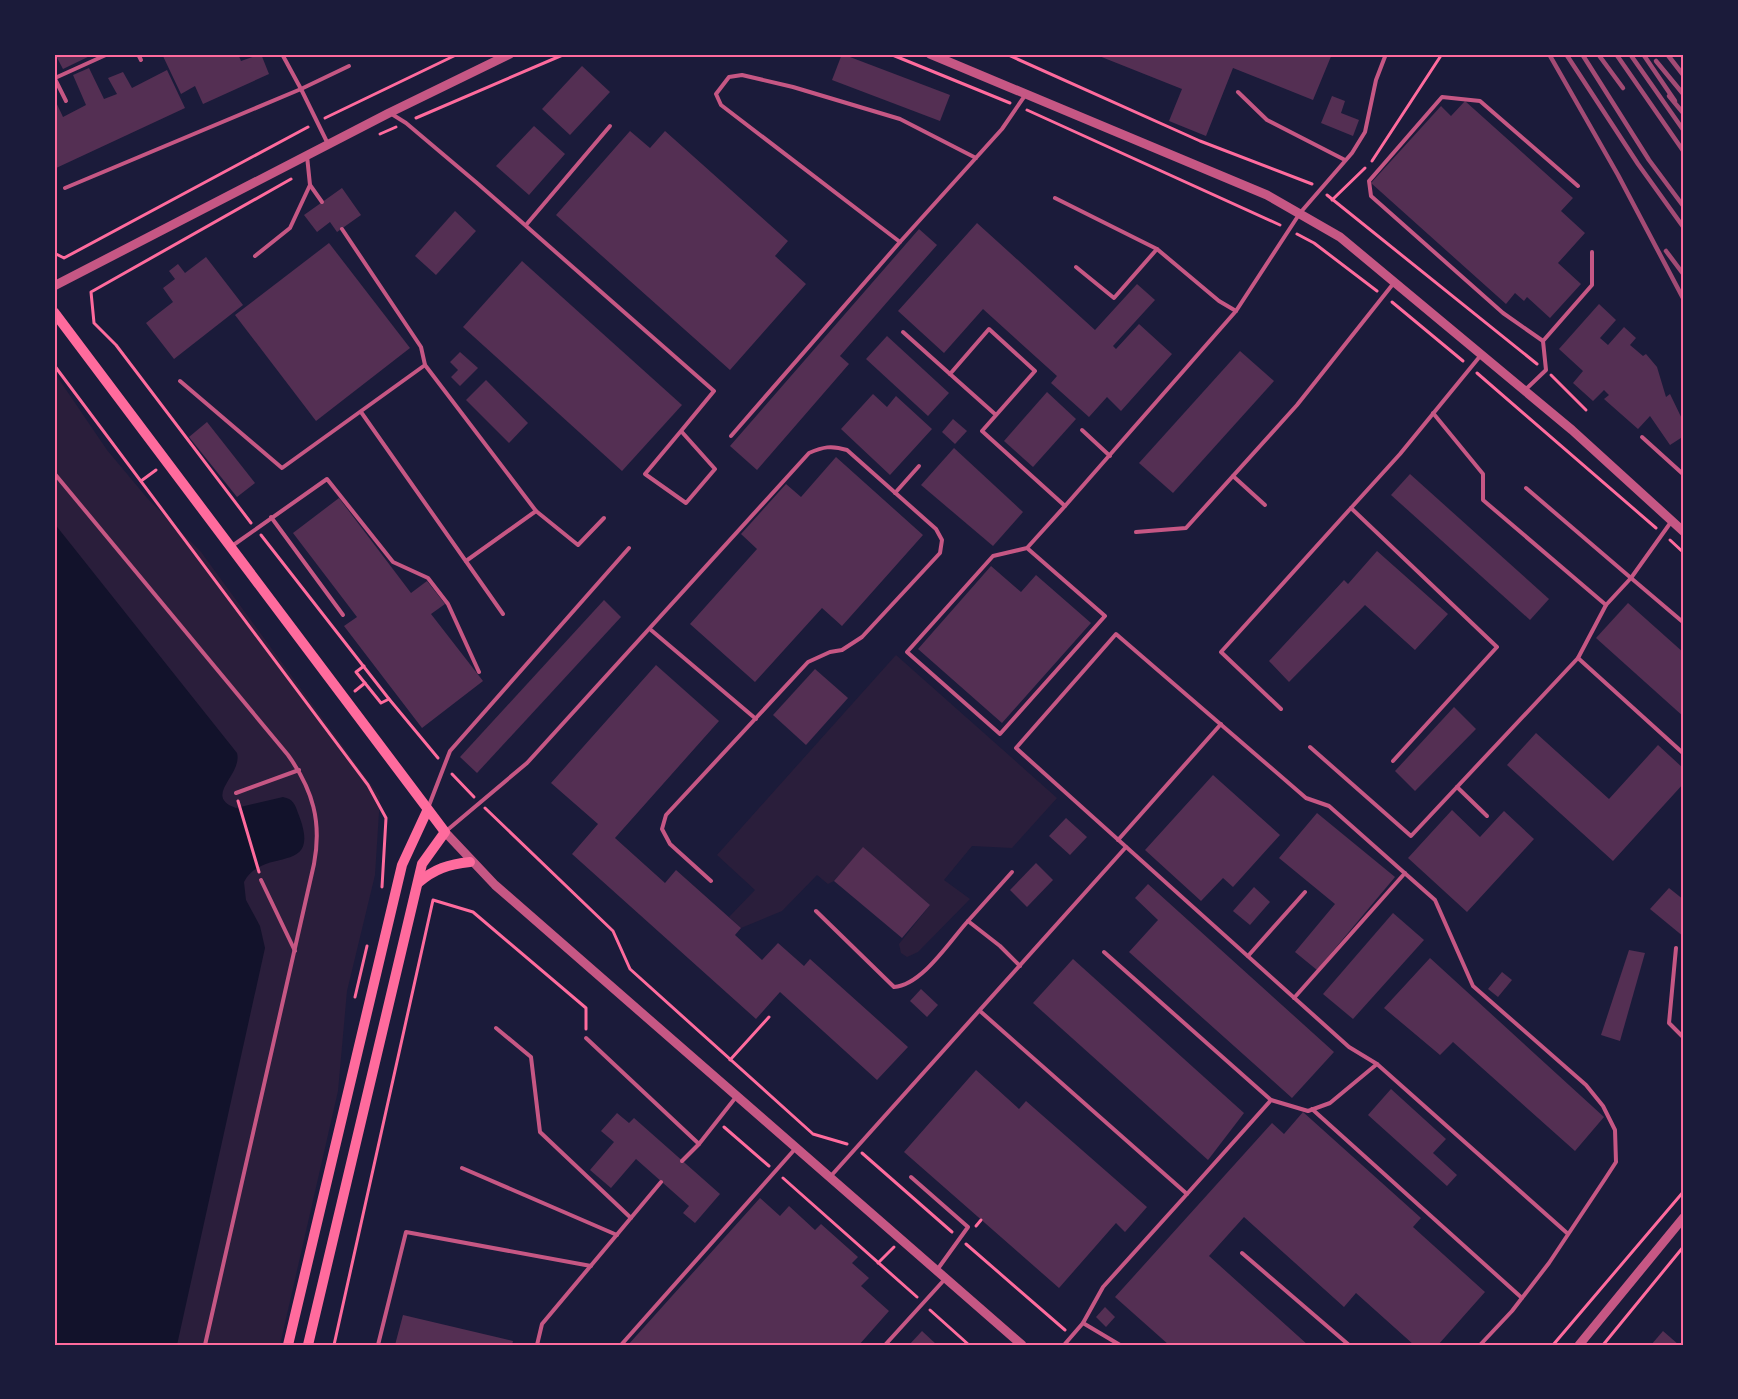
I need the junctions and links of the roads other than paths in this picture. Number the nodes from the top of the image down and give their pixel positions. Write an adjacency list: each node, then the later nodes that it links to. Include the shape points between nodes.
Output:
1 (108, 54): 9 (lane)
2 (138, 54): 7 (lane)
3 (282, 54): 10 (lane)
4 (510, 54): 14 (street)
5 (930, 54): 12 (street)
6 (1386, 54): 19 (lane, via 1365,132)
7 (141, 60)
8 (349, 66): 10 (lane)
9 (54, 77): 13 (lane)
10 (301, 89): 16 (lane); 22 (lane)
11 (1238, 92): 19 (lane, via 1267,120)
12 (1027, 93): 18 (lane); 25 (street, via 1204,167)
13 (66, 101)
14 (389, 113): 16 (street); 26 (lane, via 406,123)
15 (610, 126): 26 (lane)
16 (328, 145): 17 (street)
17 (307, 156): 20 (lane); 34 (street)
18 (976, 158): 28 (lane); 28 (lane, via 900,119 793,87 742,75 729,77 716,94 721,105)
19 (1345, 160): 25 (lane)
20 (310, 185): 24 (lane); 31 (lane, via 290,228)
21 (1578, 186): 38 (lane, via 1480,100 1442,97 1369,181 1371,196 1503,313)
22 (65, 188)
23 (1054, 198): 29 (lane)
24 (322, 202)
25 (1300, 213): 33 (street, via 1340,237); 35 (lane)
26 (526, 225): 48 (lane, via 714,391)
27 (342, 229): 40 (lane, via 421,346)
28 (900, 242): 49 (lane)
29 (1157, 249): 32 (lane, via 1114,298); 35 (lane)
30 (1592, 252): 38 (lane, via 1592,285)
31 (255, 256)
32 (1076, 267)
33 (1396, 281): 39 (street); 55 (lane, via 1297,405)
34 (54, 286)
35 (1236, 311): 51 (lane)
36 (54, 312): 67 (main road)
37 (903, 333): 41 (lane)
38 (1543, 341): 43 (lane, via 1546,370)
39 (1482, 354): 43 (street); 45 (lane)
40 (425, 365): 44 (lane); 61 (lane)
41 (950, 374): 46 (lane); 46 (lane, via 989,329 1035,370)
42 (180, 381): 44 (lane, via 282,468)
43 (1525, 391): 64 (street)
44 (361, 412): 70 (lane)
45 (1433, 413): 60 (lane); 72 (lane, via 1483,474 1483,500)
46 (996, 415): 59 (lane, via 982,430)
47 (1082, 430): 51 (lane)
48 (681, 431): 48 (lane, via 645,474 686,503 715,469)
49 (731, 436)
50 (1642, 437): 54 (lane)
51 (1110, 456): 59 (lane)
52 (919, 466): 57 (lane)
53 (54, 473): 85 (lane)
54 (1684, 475)
55 (1233, 476): 58 (lane); 65 (lane, via 1186,528)
56 (1526, 488): 71 (lane)
57 (895, 493): 76 (lane, via 847,450 825,446 809,453); 80 (lane, via 936,530 942,540 940,553 862,637 842,650 808,662)
58 (1265, 505)
59 (1065, 506): 69 (lane)
60 (1350, 508): 79 (lane, via 1221,652); 84 (lane, via 1497,647)
61 (536, 511): 63 (lane, via 578,545); 70 (lane)
62 (270, 517): 67 (lane); 74 (lane); 78 (lane, via 327,479 393,562 428,578 448,604)
63 (604, 518)
64 (1672, 521): 66 (street); 71 (lane)
65 (1136, 532)
66 (1684, 532)
67 (229, 548): 88 (main road)
68 (629, 548): 88 (lane, via 450,751)
69 (1027, 548): 69 (lane, via 993,556 907,652 1000,734 1105,616)
70 (466, 561): 73 (lane)
71 (1631, 578): 72 (lane); 75 (lane)
72 (1606, 605): 77 (lane)
73 (503, 614)
74 (343, 615)
75 (1684, 623)
76 (651, 630): 80 (lane); 90 (lane, via 527,763)
77 (1578, 658): 83 (lane); 86 (lane)
78 (479, 672)
79 (1281, 710)
80 (756, 719): 97 (lane, via 666,815 663,829 670,844)
81 (1221, 724): 91 (lane); 91 (lane, via 1116,634 1016,748); 95 (lane, via 1306,798 1329,806)
82 (1310, 747): 86 (lane, via 1411,836)
83 (1684, 754)
84 (1393, 761)
85 (299, 770): 87 (lane); 103 (lane, via 315,805 318,844)
86 (1457, 787): 89 (lane)
87 (236, 793)
88 (427, 811): 90 (main road); 135 (main road, via 402,865)
89 (1487, 816)
90 (445, 832): 93 (street); 98 (main road, via 422,864)
91 (1118, 840): 92 (lane)
92 (1126, 847): 105 (lane); 106 (lane)
93 (470, 862): 98 (main road, via 445,867); 113 (street)
94 (1012, 872): 101 (lane)
95 (1405, 873): 107 (lane); 126 (lane, via 1435,900 1473,986 1586,1085 1615,1130 1616,1162)
96 (261, 880): 103 (lane)
97 (711, 881)
98 (417, 883): 136 (main road)
99 (1305, 892): 105 (lane)
100 (816, 911): 101 (lane, via 894,987 906,986 918,977)
101 (968, 921): 106 (lane)
102 (1676, 948): 111 (lane, via 1669,1023)
103 (295, 952): 134 (lane)
104 (1104, 952): 114 (lane)
105 (1248, 956): 107 (lane)
106 (1020, 966): 108 (lane)
107 (1294, 998): 112 (lane, via 1349,1047)
108 (980, 1011): 120 (lane); 123 (lane)
109 (496, 1028): 125 (lane, via 531,1057 540,1132)
110 (586, 1038): 116 (lane)
111 (1684, 1038)
112 (1377, 1064): 115 (lane, via 1330,1103); 126 (lane)
113 (736, 1097): 116 (lane); 117 (street)
114 (1271, 1100): 115 (lane); 123 (lane)
115 (1312, 1109): 132 (lane)
116 (699, 1144): 118 (lane)
117 (796, 1149): 120 (street); 139 (lane)
118 (682, 1161)
119 (462, 1168): 127 (lane)
120 (829, 1177): 130 (street)
121 (911, 1177): 130 (lane, via 968,1227)
122 (662, 1182): 125 (lane)
123 (1187, 1194): 133 (lane, via 1103,1287)
124 (1684, 1217): 146 (street)
125 (631, 1218): 127 (lane)
126 (1567, 1233): 132 (lane)
127 (617, 1235): 129 (lane)
128 (1242, 1253): 144 (lane)
129 (591, 1266): 137 (lane, via 406,1232); 138 (lane, via 542,1324)
130 (936, 1270): 131 (street)
131 (946, 1279): 140 (lane); 141 (street)
132 (1522, 1298): 145 (lane)
133 (1083, 1323): 142 (lane); 143 (lane)
134 (205, 1345)
135 (288, 1345)
136 (309, 1345)
137 (378, 1345)
138 (537, 1345)
139 (621, 1345)
140 (885, 1345)
141 (1022, 1345)
142 (1064, 1345)
143 (1120, 1345)
144 (1348, 1345)
145 (1480, 1345)
146 (1579, 1345)

